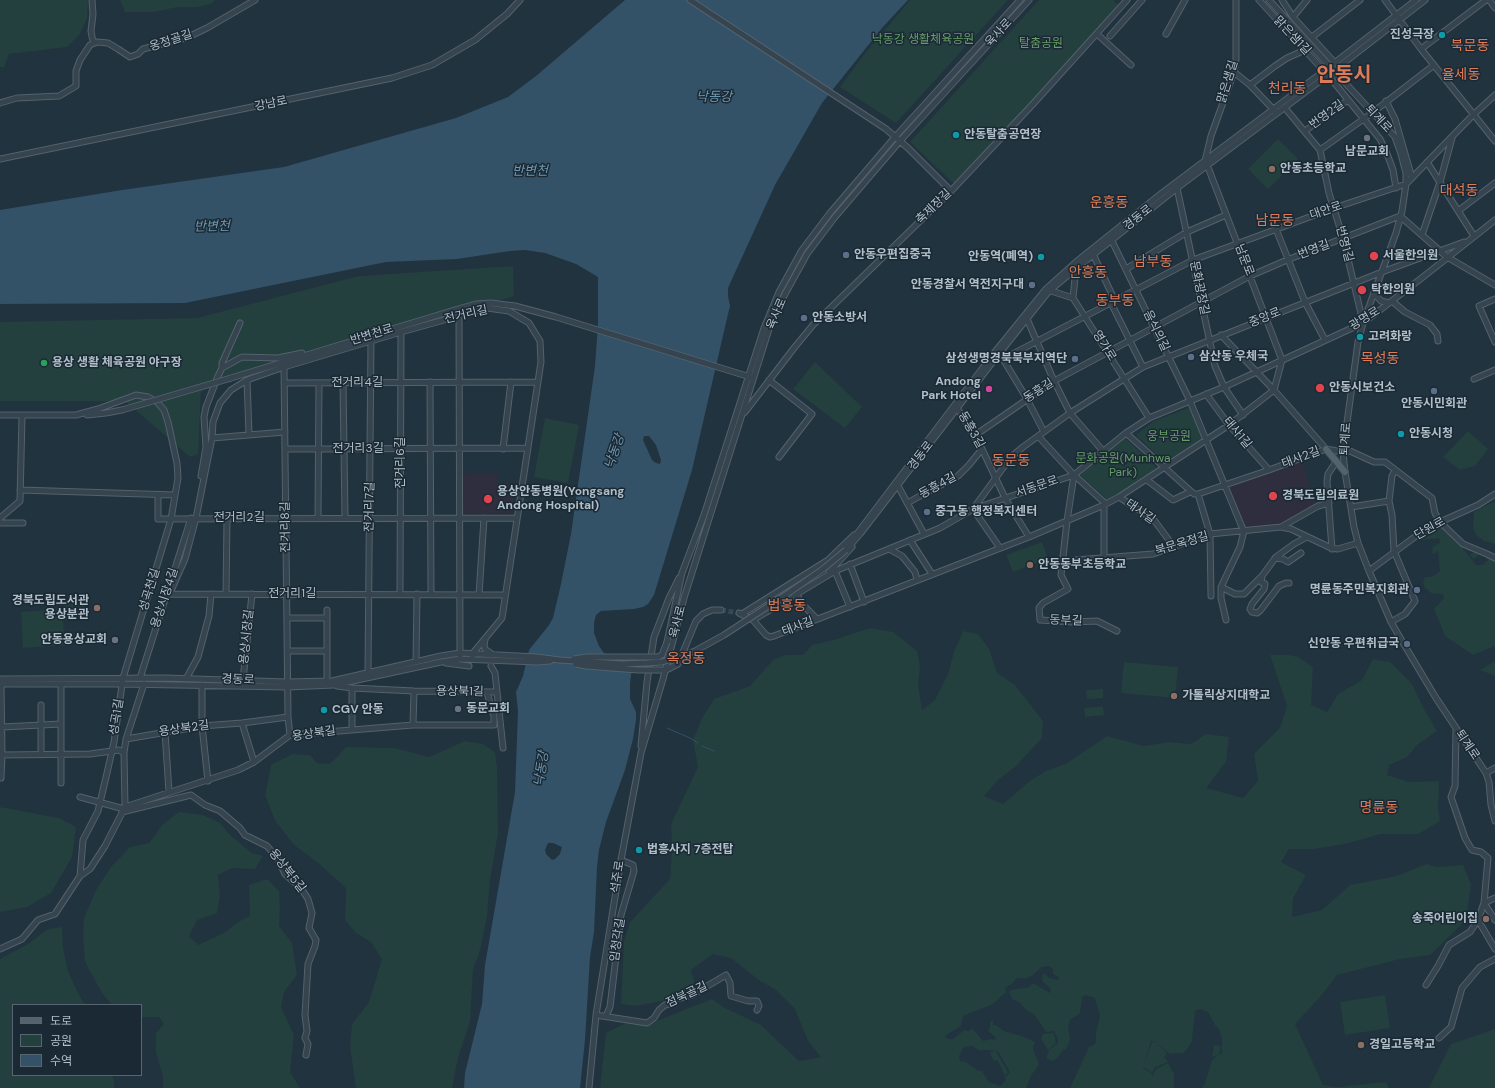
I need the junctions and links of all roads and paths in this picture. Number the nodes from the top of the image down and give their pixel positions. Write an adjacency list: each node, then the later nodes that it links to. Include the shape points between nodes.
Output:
1 (92, 0): 31 (street, via 91,31)
2 (255, 0): 31 (street, 옹정골길, via 186,38 152,46 130,57 108,43)
3 (520, 0): 55 (street, 강남로, via 475,40 432,65 392,78)
4 (690, 0): 51 (street)
5 (1020, 0): 51 (street, 육사로)
6 (1029, 0): 52 (street, 육사로)
7 (1127, 0): 27 (street, 축제장길)
8 (1142, 0): 29 (street)
9 (1185, 0): 28 (street)
10 (1236, 0): 37 (street, 맑은샘길)
11 (1259, 0): 33 (street, 맑은샘1길)
12 (1269, 0): 36 (street, 퇴계로)
13 (1278, 0): 23 (street)
14 (1282, 0): 23 (street)
15 (1307, 0): 25 (street)
16 (1360, 0): 30 (street)
17 (1385, 0): 24 (street)
18 (1416, 0): 24 (street, 경동로)
19 (1425, 0): 26 (street, 경동로)
20 (1486, 0): 32 (street)
21 (1489, 0): 22 (street)
22 (1495, 8)
23 (1289, 11): 25 (street)
24 (1396, 15): 26 (street); 36 (street, 경동로)
25 (1293, 17): 30 (street)
26 (1399, 20): 32 (street); 36 (street, 경동로)
27 (1097, 34): 34 (street); 64 (street, 축제장길)
28 (1166, 34)
29 (1110, 36)
30 (1312, 37): 36 (street)
31 (94, 43): 43 (street, via 80,60 76,71 76,86 59,96 17,98)
32 (1421, 49): 35 (street)
33 (1305, 50): 38 (street, 맑은샘1길); 39 (street, via 1287,58)
34 (1131, 65)
35 (1434, 65): 42 (street); 47 (street)
36 (1333, 67): 38 (street, 경동로); 46 (street, 퇴계로)
37 (1234, 72): 39 (street); 57 (street, 맑은샘길, via 1211,136)
38 (1326, 73): 41 (street, 맑은샘1길); 44 (street, 경동로); 45 (street, 경동로)
39 (1250, 85): 45 (street)
40 (1495, 95): 47 (street, 대안로)
41 (1348, 100): 48 (street, 맑은샘1길); 49 (street, 번영2길)
42 (1386, 101): 46 (street); 58 (street, via 1395,119)
43 (0, 102)
44 (1285, 108): 49 (street, 번영1길); 57 (street, 경동로)
45 (1274, 110): 57 (street, 경동로)
46 (1372, 113): 48 (street); 61 (street, 퇴계로, via 1395,137 1406,173)
47 (1473, 115): 50 (street, 대안로); 53 (street)
48 (1364, 119): 54 (street); 63 (street, 맑은샘1길, via 1386,151)
49 (1305, 131): 54 (street, 번영1길)
50 (1452, 136): 56 (street, 대안로); 59 (street)
51 (895, 137): 52 (street); 125 (street, 육사로, via 802,250 779,292)
52 (900, 141): 64 (street); 126 (street, 육사로, via 807,254 770,326)
53 (1495, 141)
54 (1320, 150): 65 (street, 번영1길, via 1328,193)
55 (0, 159)
56 (1427, 162): 58 (street, 대안로); 59 (street)
57 (1206, 163): 62 (street, 경동로); 67 (street, 남문로); 89 (street, 경동로, via 1103,240)
58 (1412, 178): 61 (street, 대안로)
59 (1440, 182): 66 (street); 72 (street)
60 (1495, 183): 66 (street)
61 (1406, 184): 63 (street, 대안로); 68 (street, 퇴계로)
62 (1177, 188): 71 (street, 문화광장길); 75 (street, 경동로)
63 (1396, 188): 65 (street, 대안로)
64 (951, 191): 130 (street, 축제장길, via 831,306)
65 (1334, 208): 70 (street, 대안로); 74 (street, 번영1길)
66 (1458, 211): 73 (street)
67 (1226, 215): 71 (street); 77 (street, 남문로)
68 (1400, 216): 72 (street); 74 (street, 번영길); 85 (street, 퇴계로)
69 (1495, 220): 73 (street, 광명로)
70 (1276, 229): 77 (street, 대안로); 82 (street)
71 (1187, 232): 81 (street, 문화광장길); 84 (street)
72 (1422, 235): 78 (street)
73 (1474, 236): 76 (street, 광명로)
74 (1344, 238): 82 (street, 번영길); 87 (street, 번영1길)
75 (1111, 239): 79 (street, 경동로); 84 (street, 음식의길)
76 (1468, 240): 78 (street, 중앙로); 80 (street, 광명로)
77 (1237, 244): 81 (street, 대안로); 86 (street, 남문로)
78 (1439, 250): 80 (street); 85 (street, 중앙로)
79 (1093, 254): 83 (street, 경동로); 95 (street)
80 (1447, 257): 88 (street); 97 (street, 광명로)
81 (1194, 260): 90 (street, 대안로); 94 (street, 문화광장길)
82 (1287, 260): 86 (street, 번영길); 96 (street)
83 (1076, 268): 89 (street, 경동로); 92 (street)
84 (1126, 269): 90 (street, 음식의길)
85 (1382, 272): 87 (street, 중앙로); 91 (street, 퇴계로)
86 (1250, 276): 94 (street, 번영길); 100 (street, 남문로)
87 (1354, 283): 96 (street, 중앙로); 103 (street, 번영1길)
88 (1495, 285)
89 (1048, 290): 92 (street); 101 (street, 경동로); 116 (street, 경동로)
90 (1136, 290): 95 (street, 대안로); 104 (street, 음식의길)
91 (1374, 293): 97 (street, via 1381,301); 103 (street, 퇴계로)
92 (1073, 298): 99 (street, 영가로)
93 (1495, 299): 113 (street, via 1479,306)
94 (1202, 301): 104 (street, 동흥길); 109 (street, 문화광장길)
95 (1113, 302): 99 (street, 대안로); 108 (street)
96 (1305, 302): 100 (street, 중앙로); 110 (street)
97 (1391, 302): 103 (street, 광명로); 111 (street, via 1430,325)
98 (459, 315): 105 (street, 전거리길); 133 (street); 135 (street, 전거리길, via 490,308 509,311 529,323 540,340 541,362)
99 (1085, 316): 112 (street, 대안로); 114 (street, 영가로)
100 (1266, 318): 106 (street, 중앙로); 119 (street, 남문로)
101 (1026, 319): 112 (street); 116 (street, 경동로)
102 (240, 323): 122 (street)
103 (1363, 323): 110 (street, 광명로); 175 (street, 퇴계로, via 1352,379)
104 (1154, 327): 108 (street, 동흥길); 117 (street, 음식의길)
105 (401, 332): 107 (street, 전거리길); 140 (street, 전거리6길)
106 (1222, 335): 109 (street, 중앙로); 124 (street, 태사2길)
107 (371, 338): 115 (street, 반변천로); 120 (street, 전거리길); 125 (street, 반변천로, via 476,304 491,303 515,306 562,318); 139 (street, 전거리7길)
108 (1129, 340): 114 (street, 동흥길); 121 (street)
109 (1210, 340): 117 (street, 중앙로); 141 (street, 문화광장길, via 1215,366)
110 (1325, 340): 119 (street, 광명로)
111 (1438, 340)
112 (1036, 341): 118 (street, 대안로); 131 (street)
113 (1495, 342)
114 (1107, 351): 127 (street, 영가로); 131 (street, 동흥길)
115 (316, 352): 122 (street, via 309,351 286,357 242,357); 149 (street, 반변천로, bridge, via 122,410)
116 (996, 354): 118 (street); 146 (street, 경동로)
117 (1168, 356): 121 (street, 중앙로); 145 (street, 음식의길)
118 (1003, 359): 144 (street)
119 (1282, 360): 124 (street, 서동문로); 142 (street)
120 (284, 367): 129 (street, 전거리길); 136 (street, 전거리8길)
121 (1143, 367): 127 (street, 중앙로)
122 (222, 368): 202 (street, via 211,392 204,417 206,447)
123 (1495, 370): 128 (street)
124 (1256, 372): 141 (street, 서동문로); 142 (street, 태사2길)
125 (748, 376): 126 (street, 반변천로); 240 (street, 육사로)
126 (754, 378): 152 (street, 육사로)
127 (1124, 378): 147 (street, 중앙로); 153 (street, 영가로)
128 (1474, 379)
129 (247, 380): 158 (street); 161 (street, 전거리길, via 231,390 220,404 213,422)
130 (769, 380): 152 (street, 축제장길); 176 (street, via 812,414)
131 (1054, 381): 144 (street, 동흥길); 147 (street)
132 (430, 382): 133 (street, 전거리4길); 140 (street, 전거리4길); 169 (street)
133 (459, 382): 134 (street, 전거리4길); 170 (street)
134 (511, 382): 135 (street, 전거리4길); 171 (street)
135 (538, 382): 163 (street, 전거리길)
136 (284, 383): 137 (street, 전거리4길); 155 (street, 전거리8길)
137 (319, 383): 138 (street, 전거리4길); 165 (street)
138 (343, 383): 139 (street, 전거리4길); 166 (street)
139 (371, 383): 140 (street, 전거리4길); 167 (street, 전거리7길)
140 (401, 383): 168 (street, 전거리6길)
141 (1224, 387): 143 (street, 서동문로); 150 (street)
142 (1274, 390): 150 (street, 태사길); 173 (street, 태사2길)
143 (1206, 394): 145 (street, 서동문로); 154 (street, 태사1길)
144 (1027, 399): 156 (street); 159 (street, 동흥길)
145 (1190, 401): 153 (street, 서동문로); 162 (street, 음식의길)
146 (956, 406): 159 (street, 동흥3길); 185 (street, 경동로)
147 (1070, 413): 156 (street, 중앙로); 174 (street)
148 (0, 415): 151 (street)
149 (76, 415): 151 (street); 192 (street, 성곡천길, via 131,396 148,397 160,405 167,415 176,458 178,478)
150 (1243, 415): 154 (street, 태사길)
151 (22, 416): 187 (street)
152 (742, 416): 286 (street, 육사로, via 684,598)
153 (1149, 418): 157 (street, 서동문로)
154 (1229, 425): 162 (street, 태사길); 179 (street, 태사1길)
155 (285, 432): 158 (street); 164 (street, 전거리8길)
156 (1044, 432): 160 (street, 중앙로)
157 (1126, 433): 174 (street, 서동문로); 178 (street)
158 (249, 434): 161 (street)
159 (974, 436): 172 (street, 동흥3길)
160 (1038, 436): 182 (street); 183 (street, 중앙로, via 1011,457)
161 (212, 438): 202 (street, 전거리길)
162 (1207, 440): 178 (street, 태사길); 186 (street, 음식의길)
163 (528, 448): 171 (street, 전거리3길); 212 (street, 전거리길)
164 (285, 449): 165 (street, 전거리3길); 204 (street, 전거리8길)
165 (318, 449): 166 (street, 전거리3길); 205 (street)
166 (344, 449): 167 (street, 전거리3길); 206 (street)
167 (370, 449): 168 (street, 전거리3길); 207 (street, 전거리7길)
168 (401, 449): 169 (street, 전거리3길); 208 (street, 전거리6길)
169 (430, 449): 170 (street, 전거리3길); 209 (street)
170 (459, 449): 171 (street, 전거리3길); 210 (street)
171 (503, 449)
172 (982, 449): 183 (street, 동흥3길); 196 (street, 동흥4길, via 958,476)
173 (1326, 449): 175 (street); 177 (main road); 179 (street, 태사2길)
174 (1103, 450): 182 (street, 서동문로)
175 (1343, 452): 180 (street, via 1350,451 1374,462 1385,462); 181 (street, 퇴계로)
176 (780, 457)
177 (1336, 462): 181 (main road); 197 (street, via 1328,474)
178 (1165, 468): 184 (street, 태사길); 188 (street)
179 (1269, 470): 186 (street, 태사2길)
180 (1395, 470): 195 (street); 215 (street, via 1432,498)
181 (1345, 472): 199 (street, 퇴계로)
182 (1074, 474): 193 (street, 서동문로); 198 (street); 214 (street)
183 (996, 478): 193 (street, 동흥3길); 200 (street, 중앙로)
184 (1147, 480): 188 (street, via 1173,500); 194 (street, 태사길)
185 (897, 484): 196 (street); 220 (street, 경동로)
186 (1225, 485): 189 (street, 태사2길); 219 (street)
187 (20, 490): 191 (street); 201 (street, via 20,501)
188 (1190, 492): 189 (street)
189 (1198, 494): 222 (street)
190 (1495, 494): 215 (street, 단원로)
191 (158, 495): 192 (street); 213 (street, via 158,519)
192 (175, 495): 213 (street, 성곡천길)
193 (1005, 498): 200 (street, 서동문로); 223 (street)
194 (1119, 498): 198 (street, 태사길); 227 (street, 태사길, via 1154,520)
195 (1389, 501): 199 (street); 231 (street)
196 (907, 503): 221 (street)
197 (1329, 503): 218 (street, via 1318,506); 229 (street)
198 (1105, 505): 214 (street, 태사길); 235 (street)
199 (1351, 507): 226 (street, 퇴계로)
200 (973, 509): 221 (street, 서동문로); 228 (street)
201 (0, 518)
202 (193, 518): 203 (street, 전거리2길); 213 (street, 전거리2길); 248 (street, 용상시장4길, via 185,559)
203 (227, 518): 204 (street, 전거리2길); 250 (street)
204 (286, 518): 205 (street, 전거리2길); 252 (street, 전거리8길)
205 (318, 518): 206 (street, 전거리2길)
206 (345, 518): 207 (street, 전거리2길)
207 (370, 518): 208 (street, 전거리2길); 253 (street, 전거리7길)
208 (400, 518): 209 (street, 전거리2길); 254 (street, 전거리6길)
209 (430, 518): 210 (street, 전거리2길); 256 (street)
210 (459, 518): 211 (street, 전거리2길); 257 (street)
211 (484, 518): 212 (street, 전거리2길); 258 (street)
212 (517, 518): 259 (street, 전거리길)
213 (171, 519): 291 (street, 성곡천길)
214 (1067, 521): 223 (street, 태사길); 236 (street)
215 (1440, 522): 231 (street, 단원로); 234 (street, via 1463,544)
216 (0, 523): 217 (street)
217 (23, 523)
218 (1281, 527): 219 (street, 북문옥정길); 224 (street, 북문옥정길)
219 (1244, 531): 222 (street, 북문옥정길); 246 (street, via 1240,547)
220 (858, 533): 242 (street, via 845,555); 268 (street, via 828,560 740,614); 281 (street, 경동로, bridge, via 846,550 823,569 695,651 648,664)
221 (924, 534): 225 (street, 서동문로)
222 (1210, 534): 227 (street, 북문옥정길); 260 (street)
223 (1029, 537): 228 (street, 태사길)
224 (1307, 537): 229 (street, 북문옥정길); 233 (street)
225 (910, 540): 230 (street, 서동문로); 241 (street)
226 (1358, 543): 229 (street, via 1344,548); 239 (street, 퇴계로)
227 (1174, 547): 235 (street, 북문옥정길, via 1153,554)
228 (1000, 548): 241 (street, 태사길)
229 (1332, 548)
230 (889, 549): 237 (street, 서동문로); 244 (street, via 902,556 915,572)
231 (1394, 551): 239 (street, 단원로); 270 (street, via 1415,601 1405,614)
232 (1301, 553): 233 (street, via 1288,562)
233 (1275, 558): 243 (street)
234 (1495, 558)
235 (1104, 559): 236 (street, 북문옥정길)
236 (1063, 561): 271 (street, 동부길, via 1061,575 1068,589 1043,603 1040,608 1040,620 1097,621)
237 (850, 564): 238 (street, 서동문로); 261 (street)
238 (835, 571): 242 (street, 서동문로); 262 (street)
239 (1369, 571): 270 (street, 퇴계로)
240 (682, 573): 273 (street, 육사로); 321 (street, via 669,598 653,642 641,734)
241 (932, 574): 244 (street, 태사길)
242 (825, 576): 247 (street)
243 (1262, 576): 245 (street, via 1264,589 1252,604 1252,612 1260,611 1279,586); 246 (street, via 1244,594 1235,594)
244 (917, 580): 261 (street, 태사길)
245 (1289, 583)
246 (1221, 587): 269 (street)
247 (796, 593): 267 (street, via 802,604); 268 (street)
248 (168, 594): 249 (street, 전거리1길); 288 (street, 용상시장4길)
249 (211, 594): 250 (street, 전거리1길); 289 (street, via 209,616 198,657)
250 (226, 594): 251 (street, 전거리1길)
251 (252, 594): 252 (street, 전거리1길); 290 (street, 용상시장길)
252 (286, 594): 253 (street, 전거리1길); 265 (street, 전거리8길)
253 (369, 594): 254 (street, 전거리1길); 287 (street, 전거리7길)
254 (400, 594): 255 (street, 전거리1길)
255 (417, 594): 256 (street, 전거리1길); 282 (street)
256 (431, 594): 257 (street, 전거리1길)
257 (459, 594): 258 (street, 전거리1길); 276 (street)
258 (479, 594): 259 (street, 전거리1길)
259 (505, 595): 272 (street, 전거리길, via 502,618)
260 (1211, 596)
261 (864, 602): 262 (street, 태사길)
262 (850, 607): 267 (street, 태사길)
263 (327, 610): 266 (street)
264 (721, 610): 286 (street, via 712,610 696,621 680,661)
265 (287, 618): 266 (street); 274 (street, 전거리8길)
266 (327, 618): 275 (street)
267 (817, 619): 268 (street, 태사길, via 770,637)
268 (753, 620)
269 (1226, 620)
270 (1391, 622): 314 (street, 퇴계로)
271 (1117, 631)
272 (487, 637): 277 (street, 전거리길); 278 (street, via 485,649)
273 (667, 642): 281 (street, bridge, via 662,655 658,658 587,657); 286 (street, 육사로)
274 (287, 651): 275 (street); 297 (street, 전거리8길)
275 (327, 651): 292 (street)
276 (460, 653): 277 (street, 경동로); 279 (street); 282 (street, 경동로)
277 (473, 654): 278 (street, 경동로); 280 (street)
278 (493, 654): 281 (street, 경동로)
279 (460, 659): 280 (street, 경동로); 283 (street, 경동로)
280 (472, 660): 281 (street, 경동로)
281 (559, 660): 286 (street, bridge, via 586,666)
282 (416, 661): 287 (street, 경동로)
283 (441, 662): 284 (street); 298 (street, 경동로)
284 (469, 666)
285 (491, 666): 301 (street, via 495,673)
286 (666, 670): 321 (street, 석주로)
287 (368, 673): 292 (street, 경동로)
288 (140, 678): 289 (street, 경동로); 291 (street, 경동로)
289 (186, 679): 290 (street, 경동로)
290 (243, 680): 297 (street, 경동로)
291 (123, 681): 293 (street, 경동로); 294 (street, 경동로); 295 (street, 경동로); 319 (street, 성곡1길)
292 (327, 681): 297 (street, 경동로)
293 (0, 683): 294 (street, 경동로); 312 (street)
294 (61, 684): 308 (street)
295 (144, 684): 296 (street, 경동로); 317 (street)
296 (202, 685): 297 (street, 경동로); 311 (street)
297 (288, 685): 298 (street, 경동로); 305 (street, 전거리8길)
298 (334, 685): 299 (street, 용상북1길)
299 (352, 688): 300 (street, 용상북1길); 313 (street)
300 (414, 691): 302 (street, 용상북1길); 309 (street)
301 (497, 692): 302 (street, 용상북1길); 306 (street, 용상북1길)
302 (487, 693): 304 (street)
303 (41, 705): 310 (street)
304 (494, 716): 306 (street); 309 (street, 용상북길, via 494,725)
305 (288, 717): 307 (street, 용상북2길); 316 (street, 전거리8길)
306 (500, 721): 318 (street, 용상북1길)
307 (242, 723): 311 (street, 용상북2길); 325 (street)
308 (61, 724): 310 (street); 323 (street)
309 (413, 725): 313 (street, 용상북길)
310 (41, 726): 312 (street); 322 (street)
311 (202, 726): 315 (street, 용상북2길); 329 (street)
312 (2, 727): 324 (street)
313 (352, 729): 316 (street, 용상북길)
314 (1456, 730): 327 (street, 퇴계로); 339 (street, via 1455,786 1451,797 1465,838 1472,850 1481,852 1488,858)
315 (165, 732): 317 (street, 용상북2길); 331 (street)
316 (290, 735): 325 (street, 용상북길)
317 (126, 739): 320 (street)
318 (503, 748)
319 (111, 751): 320 (street, via 119,750); 323 (street); 333 (street, 성곡1길)
320 (124, 753): 334 (street)
321 (641, 753): 336 (street, 석주로)
322 (41, 754): 323 (street); 324 (street)
323 (61, 754): 330 (street)
324 (2, 755): 328 (street)
325 (254, 762): 329 (street, 용상북길)
326 (1495, 768): 327 (street)
327 (1486, 773): 335 (street, 퇴계로)
328 (0, 778)
329 (208, 781): 331 (street, 용상북길)
330 (61, 782)
331 (169, 792): 334 (street, 용상북길)
332 (80, 797): 333 (street)
333 (100, 803): 334 (street); 337 (street, 성곡1길, via 83,840)
334 (124, 809): 337 (street, via 90,869); 350 (street, 용상북5길, via 191,795 220,811 245,835 267,846 286,874 301,888 312,913 309,928 316,940 308,964)
335 (1495, 821)
336 (621, 860): 347 (street, 석주로); 348 (street, 임청각길, via 633,864 634,871 621,915 610,1007)
337 (80, 876): 342 (street, via 55,914 38,920 22,939)
338 (1495, 898): 339 (street)
339 (1484, 903): 340 (street); 341 (street)
340 (1478, 920): 343 (street); 345 (street, via 1470,932 1449,945)
341 (1495, 920)
342 (0, 949)
343 (1495, 949)
344 (1495, 960): 349 (street, via 1480,967 1462,988 1452,1027)
345 (1426, 985)
346 (757, 1010): 348 (street, 점북골길, via 757,1001 731,996 730,983 726,975 692,995 683,996 665,1005 647,1023)
347 (596, 1015): 348 (street, 점북골길); 351 (street, 석주로)
348 (606, 1016)
349 (1439, 1038)
350 (306, 1055)
351 (589, 1088)

